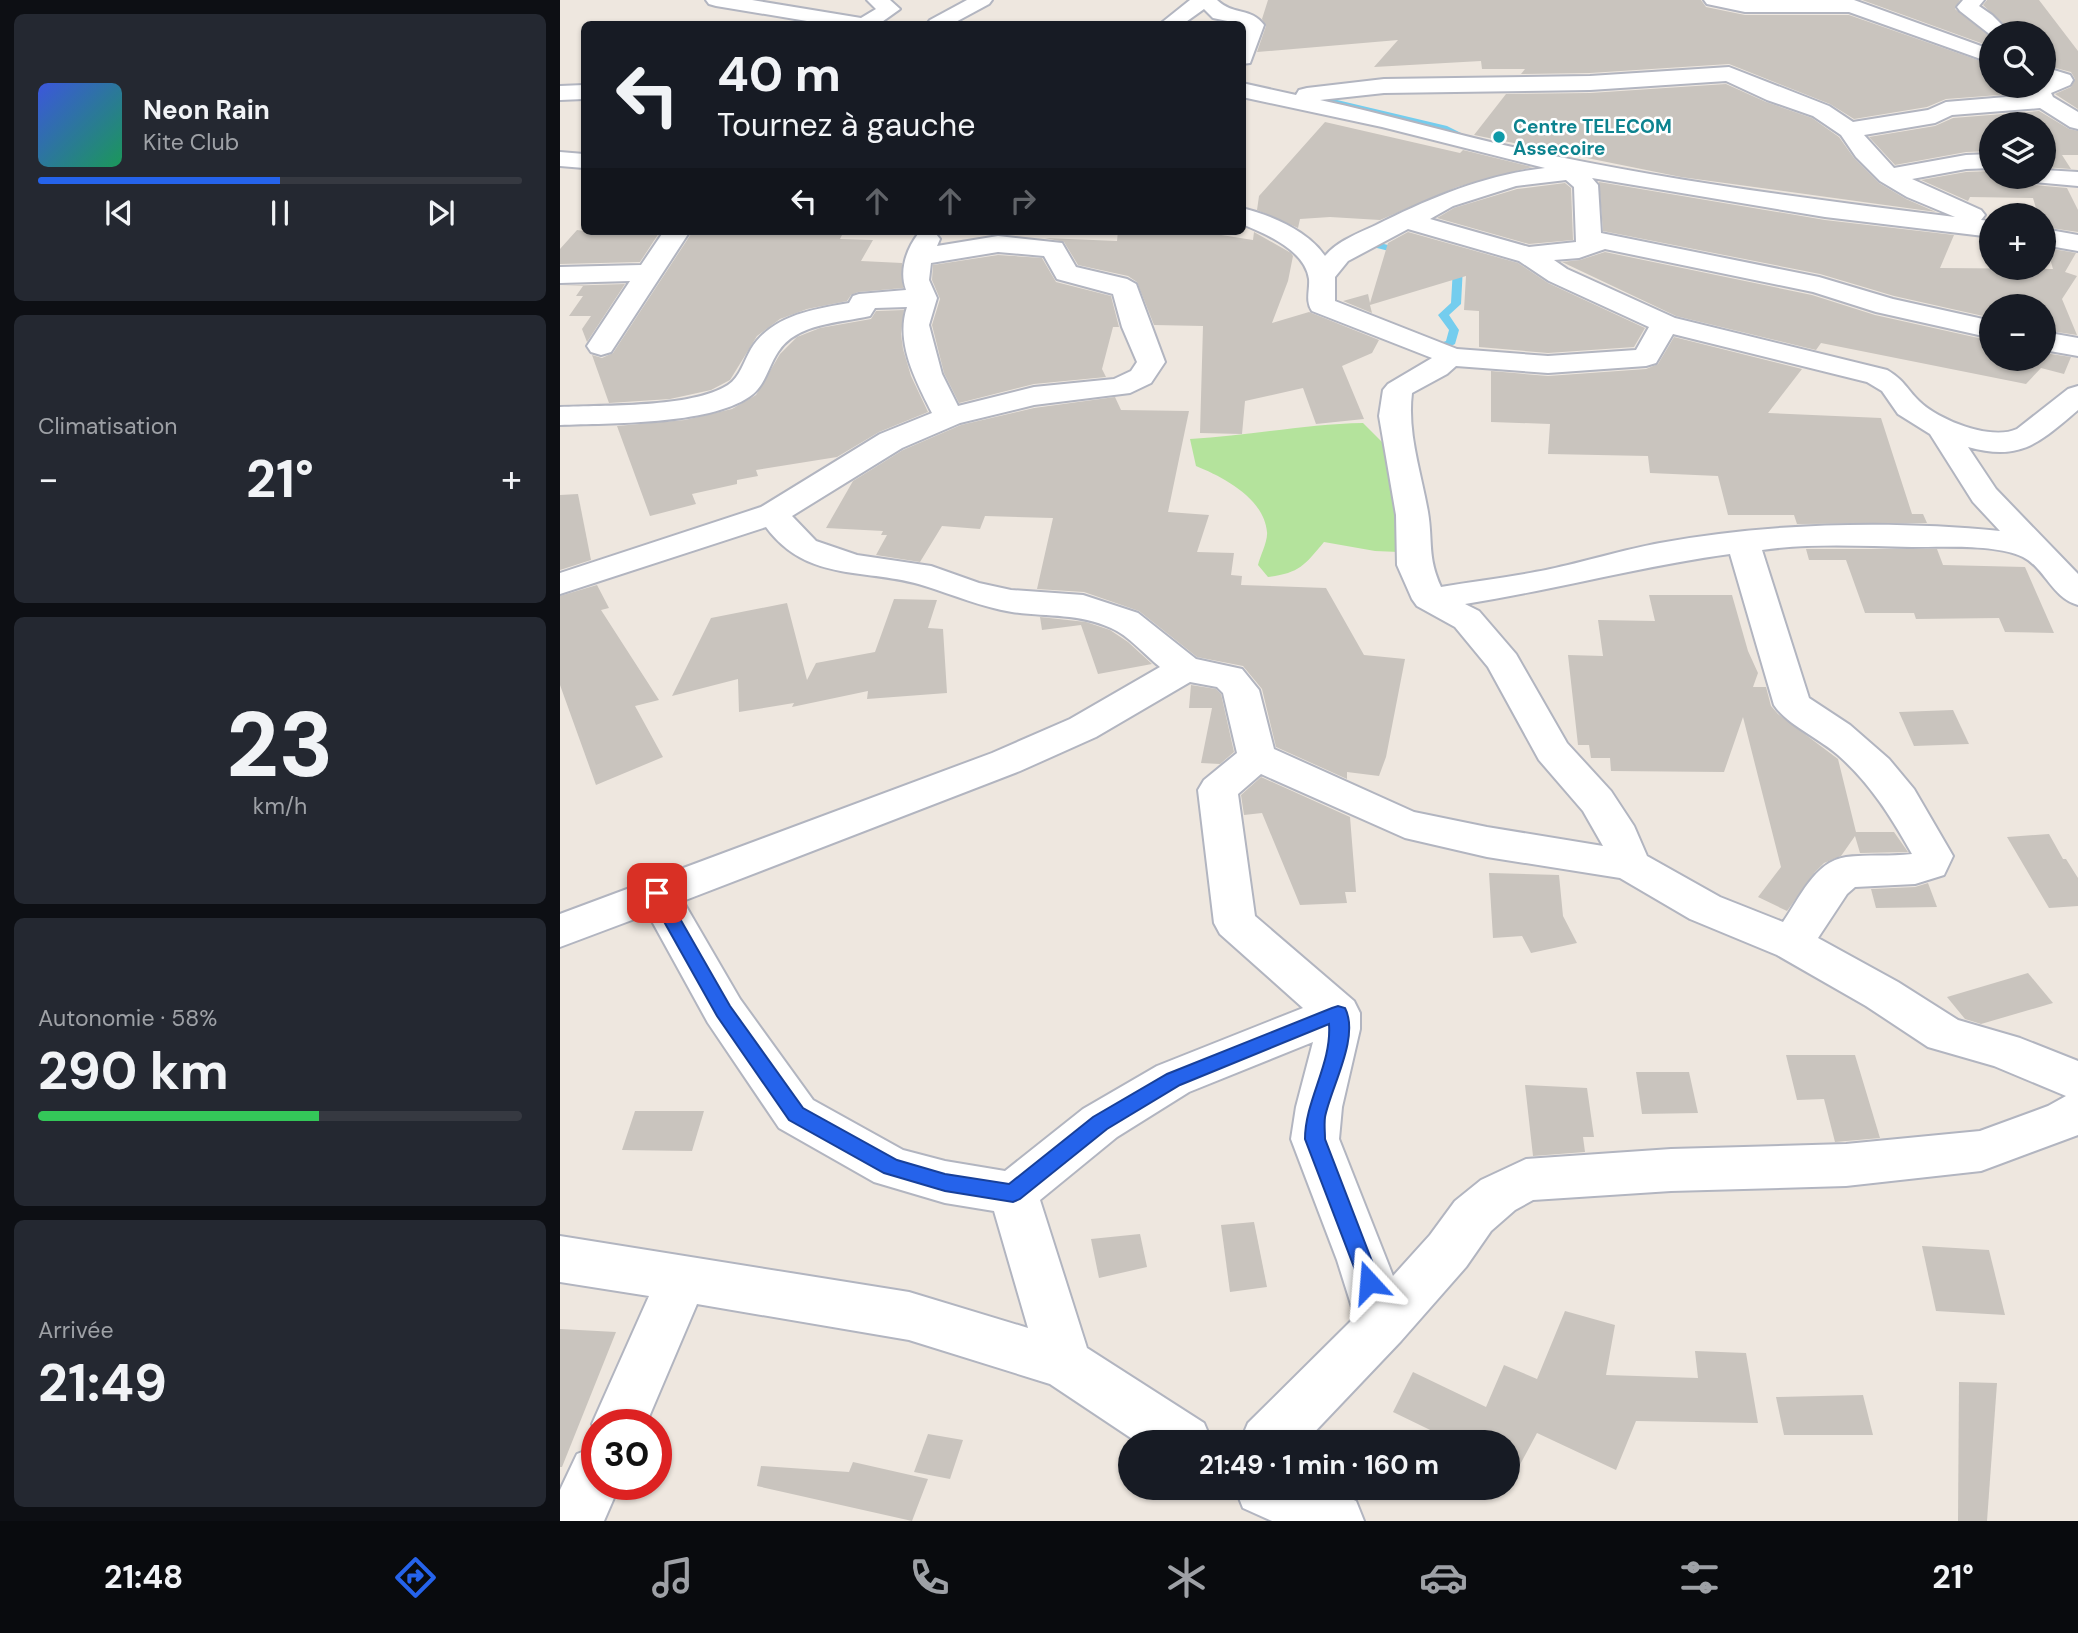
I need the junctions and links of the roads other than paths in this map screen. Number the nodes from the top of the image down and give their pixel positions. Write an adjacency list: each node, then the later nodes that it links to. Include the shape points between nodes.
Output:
1 (716, 0): 7 (street)
2 (877, 0): 11 (street, via 890,9)
3 (982, 0): 12 (street)
4 (1205, 0): 13 (street); 15 (street, via 1220,14 1254,25)
5 (1714, 0): 8 (street, via 1736,5)
6 (1974, 0): 14 (street, via 1967,7)
7 (750, 3): 9 (street); 10 (street)
8 (1844, 3): 16 (street)
9 (735, 21)
10 (843, 21)
11 (871, 21)
12 (943, 21)
13 (1174, 21)
14 (1987, 21)
15 (1246, 47)
16 (1979, 52)
17 (2056, 69): 18 (street)
18 (2078, 72)
19 (1246, 91): 23 (street)
20 (581, 92): 21 (street)
21 (560, 93)
22 (2043, 98): 24 (street)
23 (1284, 100): 25 (street); 28 (street, via 1384,86 1590,83 1729,74 1821,111)
24 (2044, 101): 27 (street); 28 (street, via 1947,109 1936,116)
25 (1352, 114): 26 (street); 32 (street)
26 (1252, 115)
27 (2078, 122)
28 (1849, 130): 33 (street)
29 (560, 159): 30 (street)
30 (581, 161)
31 (1979, 162): 33 (street)
32 (1572, 169): 36 (street, via 1471,190); 39 (street, via 1723,195); 41 (street, via 1586,185)
33 (1889, 176): 38 (street)
34 (2056, 178): 35 (street)
35 (2078, 179)
36 (1418, 213): 44 (street, via 1417,223); 47 (street, via 1339,255)
37 (1246, 217): 47 (street, via 1307,249 1318,262)
38 (1979, 220)
39 (1979, 226)
40 (674, 235): 45 (street)
41 (1588, 238): 44 (street, via 1595,245); 50 (street, via 1819,285)
42 (2056, 239): 43 (street)
43 (2078, 243)
44 (1528, 255): 49 (street, via 1558,275)
45 (646, 274): 46 (street); 52 (street)
46 (560, 275)
47 (1322, 277): 54 (street, via 1322,305)
48 (923, 298): 56 (street, via 869,300 860,310 833,312 781,334 767,344 741,391 717,403); 57 (street, via 915,325 927,374); 57 (street, via 916,280 923,248 998,244 1053,249 1066,273 1126,290 1151,362 1142,377 1120,387 1034,396)
49 (1665, 324): 54 (street, via 1646,358 1609,363 1495,364); 58 (street, via 1877,376 1892,385 1909,408)
50 (1979, 327)
51 (2056, 343): 53 (street)
52 (601, 346)
53 (2078, 347)
54 (1449, 358): 64 (street, via 1398,390 1394,416 1412,515 1414,565)
55 (2078, 395): 58 (street, via 2014,442 1982,441)
56 (560, 416)
57 (949, 417): 59 (street, via 891,441)
58 (1941, 428): 61 (street, via 1984,495)
59 (773, 514): 62 (street); 65 (street, via 804,548 851,564 931,576 1012,601 1083,606 1126,621)
60 (1743, 542): 61 (street, via 1836,536 1961,537 2007,541); 64 (street); 70 (street, via 1793,705 1859,750 1899,797 1933,856 1930,864 1915,869 1846,872 1832,883)
61 (2036, 550): 63 (street)
62 (560, 584)
63 (2078, 594)
64 (1429, 599): 67 (street, via 1467,620 1503,662 1553,751 1597,801 1620,836)
65 (1185, 669): 66 (street, via 1229,677 1241,690); 68 (street, via 1083,728 1006,762)
66 (1257, 757): 67 (street, via 1405,824); 71 (street, via 1218,790 1235,923)
67 (1630, 865): 70 (street, via 1705,908)
68 (657, 893): 69 (street); 74 (street, via 724,1011 796,1114 891,1167)
69 (560, 931)
70 (1792, 943): 72 (street, via 1944,1034 2004,1051)
71 (1338, 1013): 74 (street, via 1173,1079 1100,1123); 77 (street, via 1339,1032 1315,1118 1315,1139)
72 (2078, 1082)
73 (2078, 1111): 77 (street, via 1981,1151 1846,1165 1526,1180 1473,1216)
74 (1013, 1193): 78 (street)
75 (560, 1259): 76 (street)
76 (683, 1277): 78 (street, via 909,1316); 79 (street)
77 (1382, 1324): 81 (street)
78 (1065, 1364): 80 (street)
79 (626, 1409)
80 (1167, 1430)
81 (1279, 1430)
82 (585, 1500): 84 (street)
83 (1289, 1500): 85 (street)
84 (575, 1521)
85 (1335, 1521)

